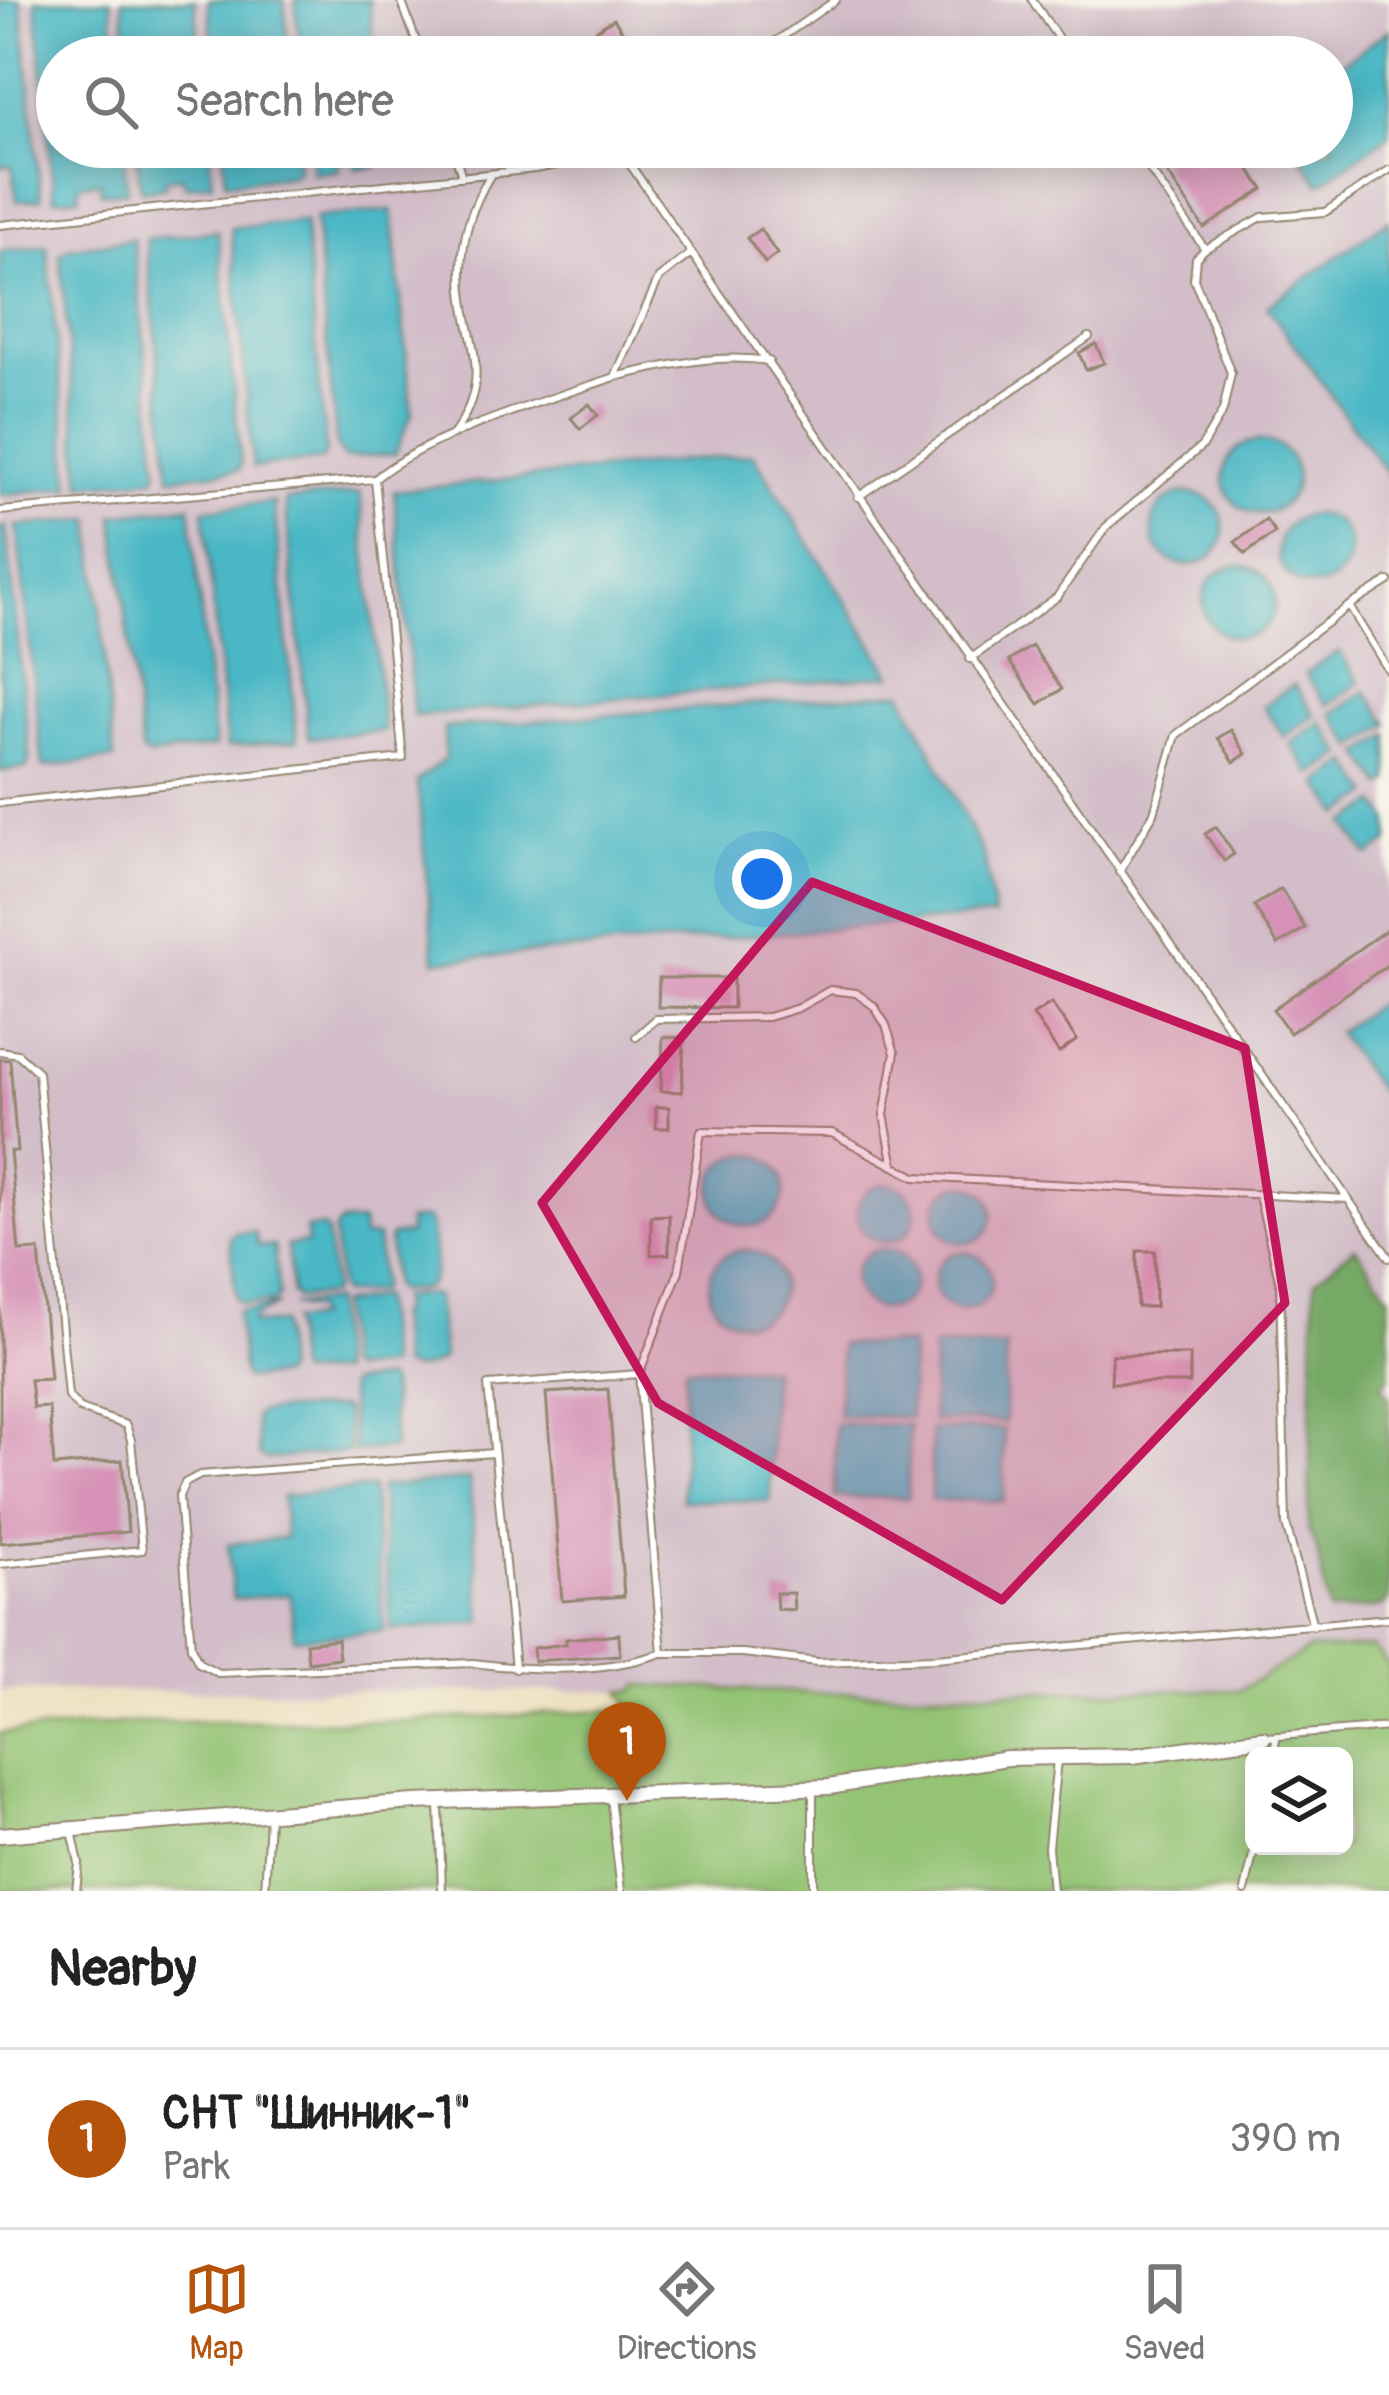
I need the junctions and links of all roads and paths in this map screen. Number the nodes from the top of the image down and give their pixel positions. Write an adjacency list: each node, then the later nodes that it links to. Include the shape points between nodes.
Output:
1 (401, 0): 4 (lane)
2 (836, 0): 5 (lane)
3 (1032, 0): 6 (lane)
4 (414, 36)
5 (784, 36)
6 (1057, 36)
7 (459, 168): 13 (lane)
8 (528, 168): 12 (lane)
9 (632, 168): 16 (lane)
10 (1149, 168): 15 (lane)
11 (1389, 170): 15 (lane, via 1325,212 1262,217)
12 (491, 174): 13 (lane); 20 (lane, via 471,208 462,273 478,375 470,412)
13 (462, 177): 14 (lane)
14 (0, 225)
15 (1205, 249): 26 (lane, via 1194,280 1231,373 1223,411 1202,446 1106,527 1057,597)
16 (690, 254): 18 (lane); 19 (lane, via 659,278)
17 (1089, 337): 22 (lane)
18 (770, 361): 19 (lane, via 700,359); 22 (lane)
19 (615, 377): 20 (lane)
20 (451, 438): 21 (lane, via 398,459)
21 (375, 479): 23 (lane); 28 (lane, via 403,758)
22 (858, 497): 26 (lane)
23 (0, 511)
24 (1389, 581): 25 (lane)
25 (1349, 606): 27 (lane); 29 (lane, via 1176,735 1154,813)
26 (970, 659): 29 (lane)
27 (1389, 671)
28 (0, 802)
29 (1119, 872): 34 (lane)
30 (636, 1037): 32 (lane, via 656,1019 768,1016 830,990 856,993 874,1006 895,1052 884,1115)
31 (0, 1051): 38 (lane, via 18,1054 38,1072 68,1396 80,1409 126,1425 142,1550)
32 (894, 1166): 33 (lane, via 916,1178); 36 (lane, via 832,1133 701,1131 679,1271)
33 (1258, 1196): 34 (lane); 40 (lane, via 1280,1283 1286,1524)
34 (1348, 1199): 35 (lane)
35 (1389, 1258)
36 (640, 1373): 37 (lane, via 488,1385); 41 (lane)
37 (493, 1453): 42 (lane); 42 (lane, via 200,1475 185,1483 179,1496 191,1647 218,1673 473,1663)
38 (0, 1564)
39 (1389, 1618): 40 (lane)
40 (1313, 1626): 41 (lane, via 935,1658 818,1662)
41 (662, 1653): 42 (lane, via 629,1664)
42 (514, 1669)
43 (1389, 1727): 44 (lane)
44 (1270, 1737): 45 (lane); 46 (street, via 1132,1756)
45 (1272, 1747)
46 (1057, 1757): 47 (street); 59 (lane)
47 (813, 1788): 48 (street); 58 (lane)
48 (610, 1797): 49 (street); 57 (lane)
49 (439, 1802): 50 (street); 56 (lane)
50 (269, 1814): 51 (street); 55 (lane)
51 (71, 1827): 52 (street); 54 (lane)
52 (0, 1835)
53 (1253, 1855): 60 (lane)
54 (76, 1891)
55 (266, 1891)
56 (442, 1891)
57 (621, 1891)
58 (812, 1891)
59 (1052, 1891)
60 (1245, 1891)

